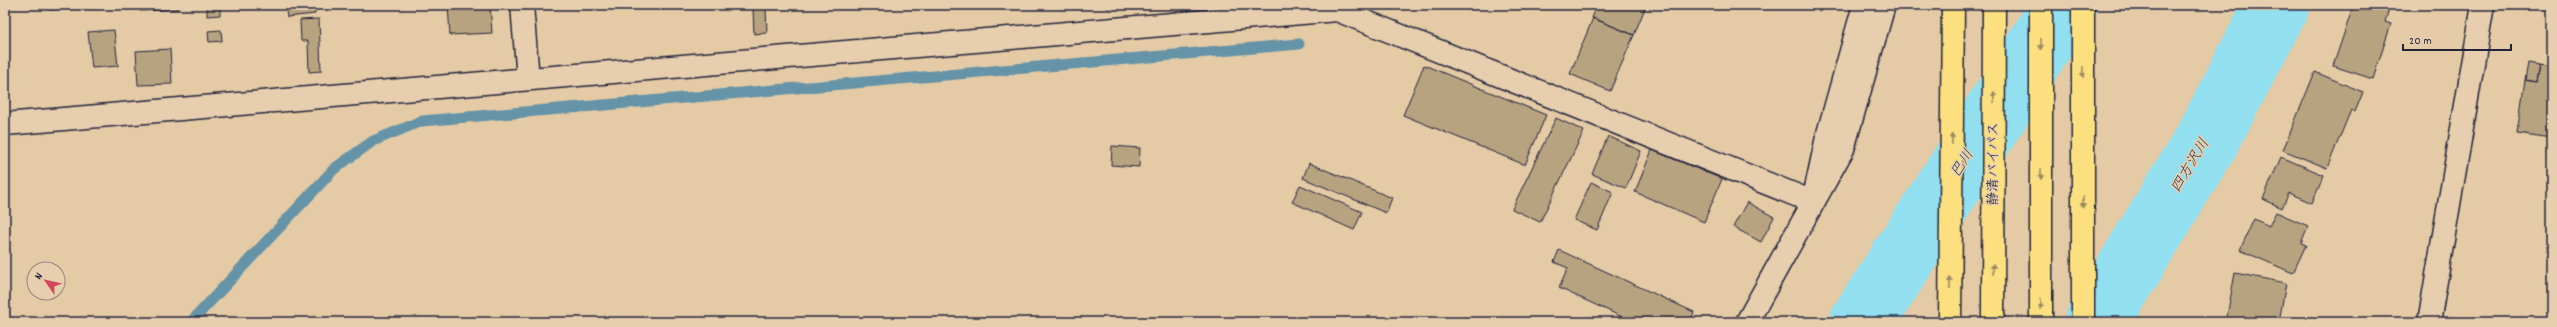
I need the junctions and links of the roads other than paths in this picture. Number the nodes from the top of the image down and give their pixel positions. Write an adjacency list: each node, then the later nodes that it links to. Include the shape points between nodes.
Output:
1 (522, 5): 10 (street)
2 (1864, 5): 12 (street, via 1826,137)
3 (1884, 5): 12 (street, via 1843,149)
4 (1953, 5): 14 (highway, one-way to 4)
5 (1994, 5): 15 (highway, 静清バイパス, one-way to 5)
6 (2042, 5): 16 (highway, one-way to 16)
7 (2083, 5): 17 (highway, one-way to 17)
8 (2483, 5): 18 (street)
9 (1338, 8): 10 (street); 12 (street)
10 (528, 79): 11 (street)
11 (5, 124)
12 (1813, 202): 13 (street)
13 (1747, 322)
14 (1950, 322)
15 (1993, 322)
16 (2040, 322)
17 (2083, 322)
18 (2429, 322)

